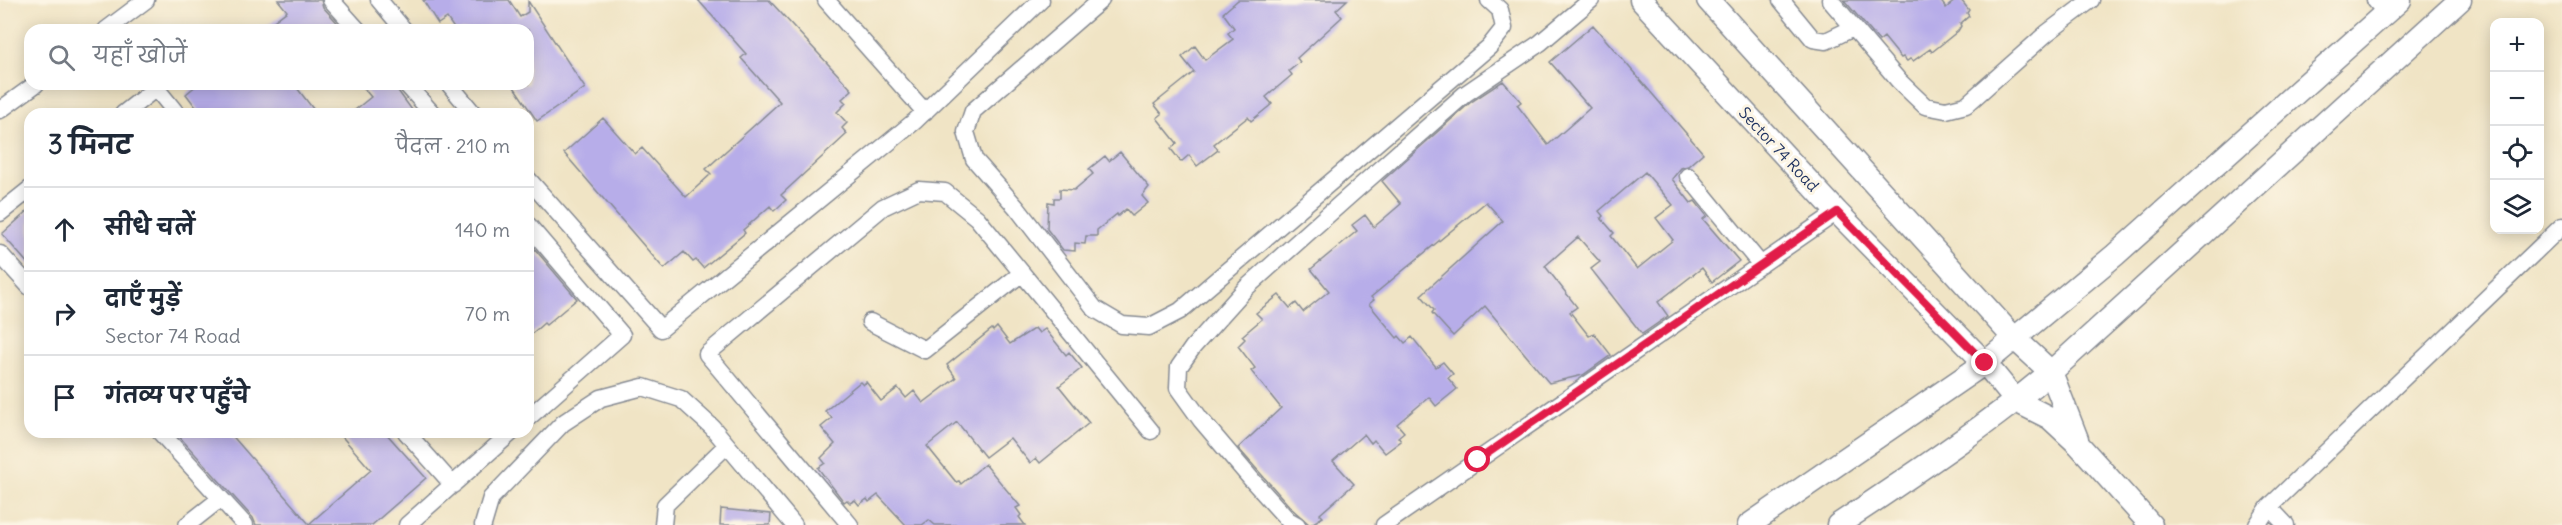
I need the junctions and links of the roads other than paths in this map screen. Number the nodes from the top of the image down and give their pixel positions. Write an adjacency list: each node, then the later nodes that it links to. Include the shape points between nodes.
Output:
1 (146, 0): 16 (street)
2 (331, 0): 17 (street)
3 (379, 0): 18 (street)
4 (826, 0): 30 (street)
5 (1041, 0): 30 (street)
6 (1101, 0): 7 (street, via 973,111 966,132 974,159 1095,309 1122,325 1149,327 1180,311 1489,47 1504,28 1500,10)
7 (1490, 0)
8 (1591, 0): 64 (street, via 1540,43 1465,94 1305,235 1246,288 1179,367 1178,388 1201,420 1288,520)
9 (1641, 0): 34 (street, Sector 74 Road)
10 (1708, 0): 43 (street)
11 (1782, 0): 19 (street, via 1813,39 1826,41)
12 (1830, 0): 19 (street)
13 (2091, 0): 19 (street, via 2047,33 1966,105 1946,110 1925,106)
14 (2460, 0): 45 (street)
15 (2387, 4): 43 (street, via 2115,255)
16 (120, 24)
17 (353, 24)
18 (399, 24)
19 (1853, 28)
20 (28, 90): 29 (street)
21 (144, 90): 25 (street)
22 (158, 90): 26 (street)
23 (411, 90): 27 (street)
24 (454, 90): 28 (street)
25 (128, 108)
26 (172, 108)
27 (428, 108)
28 (469, 108)
29 (0, 110)
30 (925, 112): 32 (street, via 661,329)
31 (1688, 176): 39 (street)
32 (534, 186)
33 (24, 194): 35 (street)
34 (1837, 212): 39 (street); 44 (street, Sector 74 Road)
35 (0, 213)
36 (2562, 226): 56 (street)
37 (534, 232): 47 (street, via 622,335)
38 (0, 254): 41 (street)
39 (1761, 265): 65 (street)
40 (1022, 273): 42 (street, via 925,350); 48 (street); 63 (street, via 977,218 945,192 919,190 883,207 707,354)
41 (24, 280)
42 (870, 322)
43 (2013, 338): 44 (street); 45 (street)
44 (1985, 363): 46 (street, Sector 74 Road); 66 (street)
45 (2051, 372): 46 (street); 52 (street)
46 (2016, 401): 52 (street, via 2050,418); 67 (street)
47 (534, 413)
48 (1151, 431)
49 (165, 438): 55 (street)
50 (411, 438): 54 (street)
51 (505, 438): 54 (street)
52 (2078, 444): 68 (street)
53 (727, 445): 60 (street, via 681,399 643,387 601,398 563,423 491,498); 61 (street, via 665,505); 62 (street)
54 (453, 485): 59 (street)
55 (220, 499): 57 (street); 58 (street)
56 (2269, 507): 69 (street); 70 (street)
57 (187, 525)
58 (245, 525)
59 (407, 525)
60 (483, 525)
61 (663, 525)
62 (794, 525)
63 (850, 525)
64 (1297, 525)
65 (1384, 525)
66 (1749, 525)
67 (1839, 525)
68 (2151, 525)
69 (2257, 525)
70 (2286, 525)

